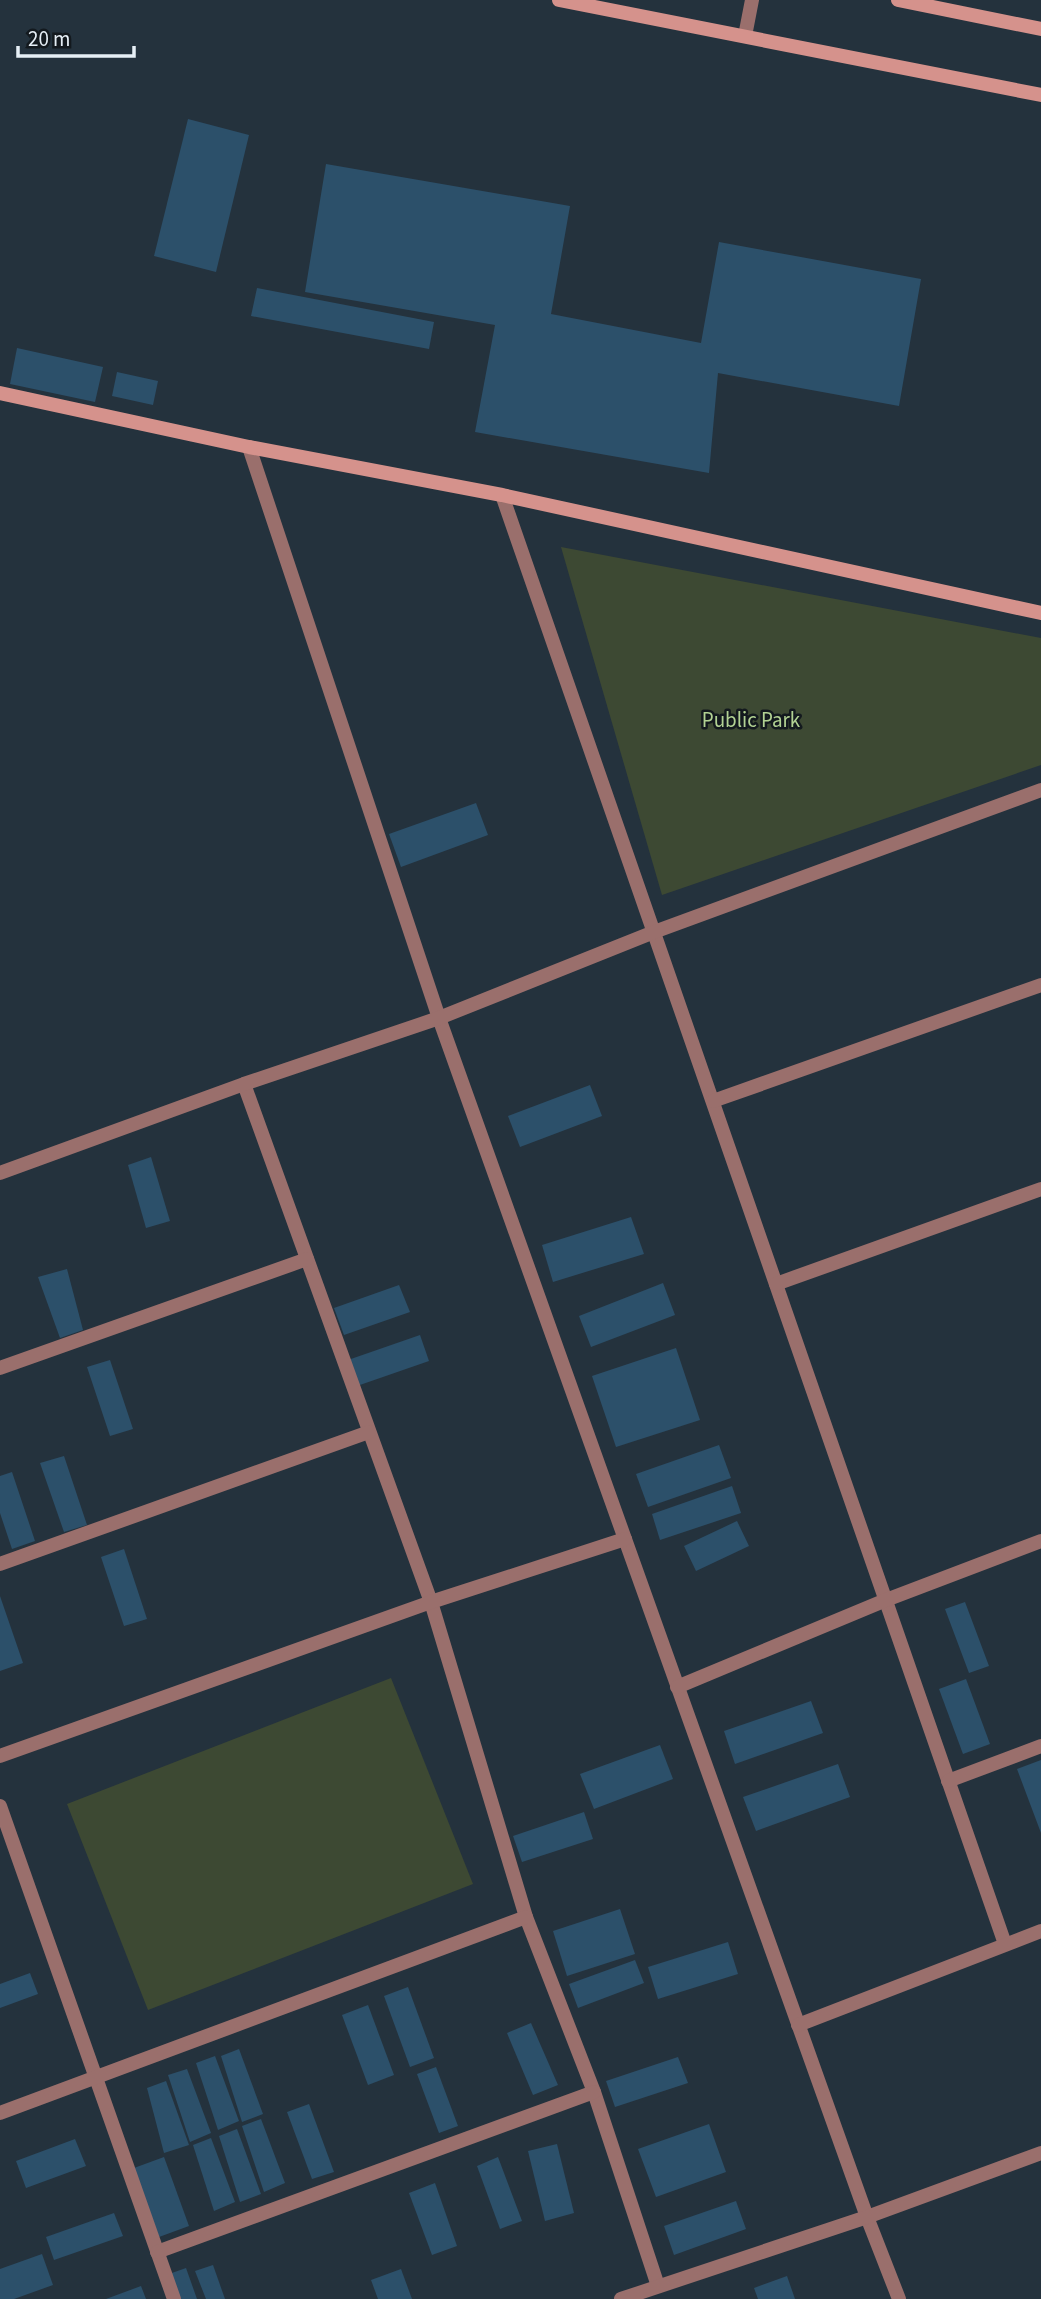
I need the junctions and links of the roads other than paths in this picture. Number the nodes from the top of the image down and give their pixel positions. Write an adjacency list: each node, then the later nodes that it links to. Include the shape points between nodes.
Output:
1 (559, 0): 5 (street)
2 (752, 0): 5 (street)
3 (898, 0): 4 (street)
4 (1041, 29)
5 (746, 36): 6 (street)
6 (1041, 95)
7 (0, 393): 8 (street)
8 (249, 447): 9 (street); 14 (street)
9 (502, 495): 10 (street); 12 (street)
10 (1041, 613)
11 (1041, 790): 12 (street)
12 (654, 932): 14 (street); 16 (street)
13 (1041, 985): 16 (street)
14 (439, 1018): 15 (street); 23 (street)
15 (244, 1084): 17 (street); 19 (street)
16 (713, 1101): 20 (street)
17 (0, 1173)
18 (1041, 1189): 20 (street)
19 (307, 1259): 21 (street); 22 (street)
20 (776, 1284): 26 (street)
21 (0, 1368)
22 (369, 1432): 25 (street); 27 (street)
23 (625, 1539): 27 (street); 28 (street)
24 (1041, 1541): 26 (street)
25 (0, 1564)
26 (886, 1600): 28 (street); 31 (street)
27 (431, 1602): 30 (street); 33 (street)
28 (677, 1687): 36 (street)
29 (1041, 1746): 31 (street)
30 (0, 1756)
31 (948, 1781): 35 (street)
32 (0, 1806): 37 (street)
33 (526, 1917): 37 (street); 38 (street)
34 (1041, 1931): 35 (street)
35 (1005, 1944): 36 (street)
36 (799, 2025): 41 (street)
37 (96, 2077): 39 (street); 42 (street)
38 (594, 2092): 42 (street); 43 (street)
39 (0, 2113)
40 (1041, 2152): 41 (street)
41 (867, 2217): 43 (street); 46 (street)
42 (157, 2252): 44 (street)
43 (658, 2286): 45 (street)
44 (174, 2299)
45 (621, 2299)
46 (898, 2299)

